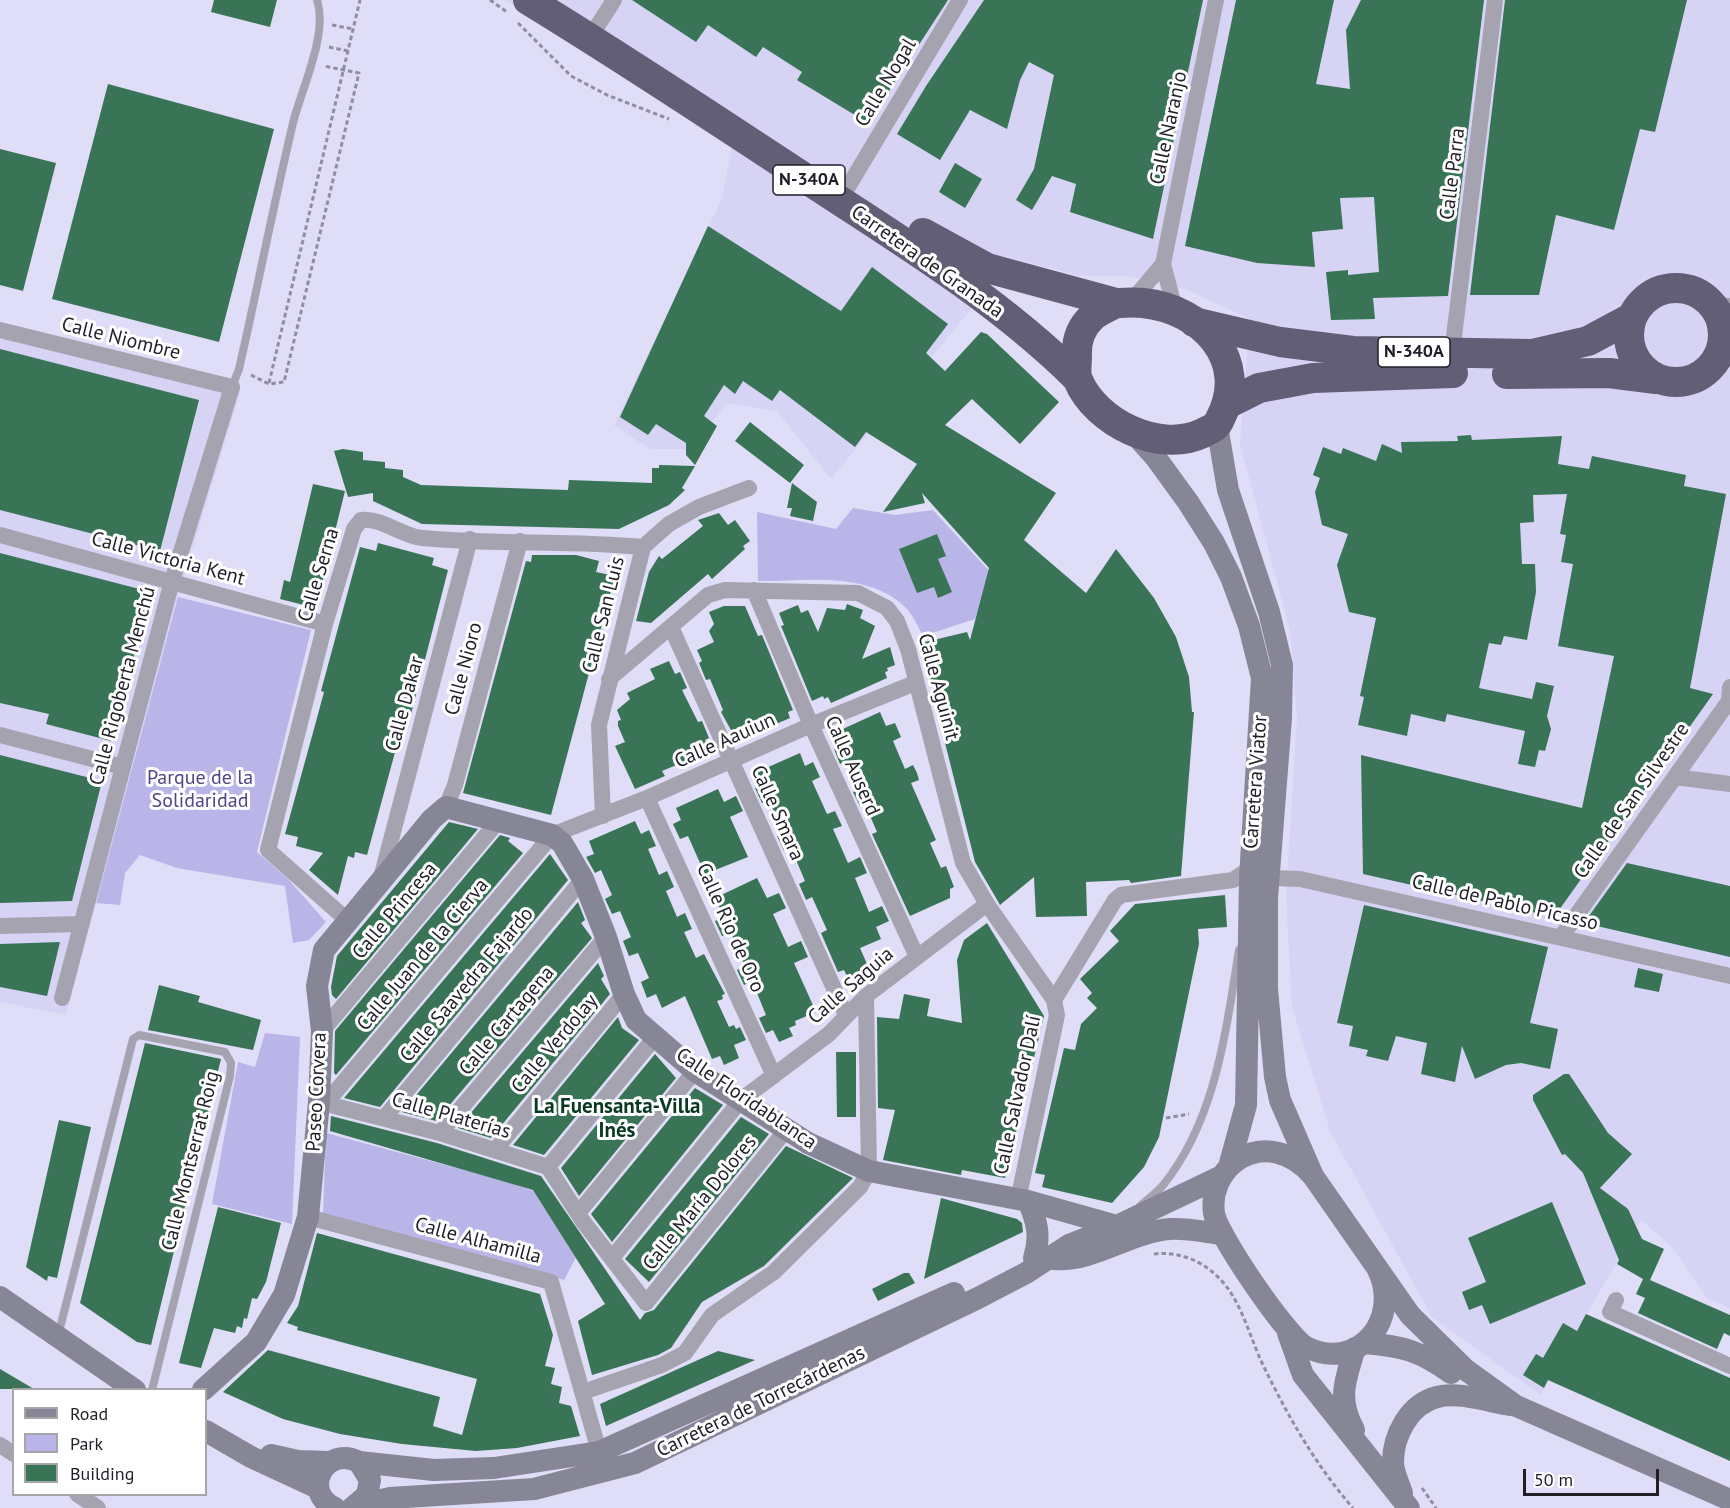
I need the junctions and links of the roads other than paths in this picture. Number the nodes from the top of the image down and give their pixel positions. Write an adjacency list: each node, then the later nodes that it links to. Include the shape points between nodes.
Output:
1 (317, 0): 21 (lane, via 316,45 294,120 240,369)
2 (528, 0): 19 (highway, Carretera de Granada / N-340A, via 667,87 956,279 1040,342)
3 (554, 0): 8 (highway, Carretera de Granada / N-340A)
4 (614, 0): 8 (street)
5 (960, 0): 9 (street, Calle Nogal)
6 (1216, 0): 10 (street, Calle Naranjo)
7 (1495, 0): 16 (street, Calle Parra)
8 (598, 25): 9 (highway, Carretera de Granada / N-340A)
9 (848, 187): 11 (highway, Carretera de Granada / N-340A, via 955,253 987,268)
10 (1163, 264): 11 (street, Calle Naranjo); 13 (street, Calle Naranjo)
11 (1123, 303): 13 (highway, N-340A, via 1143,303); 19 (highway, via 1093,316 1076,340)
12 (1724, 315): 14 (highway, N-340A, via 1701,294 1676,287 1657,291 1640,303); 17 (highway, N-340A, via 1722,347 1715,362)
13 (1184, 317): 16 (highway, N-340A, via 1280,342 1353,351); 22 (highway, N-340A, via 1205,330 1225,353 1232,379)
14 (1631, 318): 16 (highway, N-340A, via 1588,341 1558,350 1532,354); 20 (highway, via 1631,352 1636,363)
15 (0, 330): 21 (street, Calle Niombre)
16 (1452, 353)
17 (1700, 376): 18 (highway, N-340A); 20 (highway, N-340A, via 1674,383)
18 (1730, 377)
19 (1077, 378): 23 (highway, N-340A, via 1091,401)
20 (1656, 379): 22 (highway, N-340A, via 1609,373 1405,373 1313,378 1259,388)
21 (232, 387): 29 (street, Calle Rigoberta Menchú)
22 (1223, 414): 23 (highway, N-340A, via 1183,441); 47 (street, Carretera Viator, via 1228,490 1269,612 1282,665 1281,718)
23 (1131, 430): 47 (street, Carretera Viator, via 1200,518 1231,577 1249,626 1262,678)
24 (749, 488): 28 (street, Calle San Luis, via 699,507 669,524)
25 (0, 535): 29 (street, Calle Victoria Kent)
26 (470, 539): 27 (street, Calle Serna); 31 (street, Calle Serna, via 419,538 370,519 361,520 354,529); 48 (street, Calle Dakar)
27 (520, 541): 28 (street, Calle Serna); 43 (street, Calle Nioro)
28 (643, 547): 33 (street, Calle San Luis)
29 (172, 581): 31 (street, Calle Victoria Kent); 39 (street, Calle Rigoberta Menchú)
30 (754, 590): 32 (street, Calle Aguinit, via 725,590 708,595); 34 (street, Calle Aguinit, via 858,593 872,599 887,608 897,621); 36 (street, Calle Auserd)
31 (326, 624): 51 (street, Calle Serna, via 268,850)
32 (670, 627): 33 (street, Calle Aguinit); 38 (street, Calle Smara)
33 (609, 679): 44 (street, Calle San Luis, via 599,725)
34 (915, 683): 36 (street, Calle Aauiun); 50 (street, Calle Aguinit, via 963,863)
35 (1730, 687): 40 (street, Calle de San Silvestre, via 1729,701)
36 (811, 725): 38 (street, Calle Aauiun); 56 (street, Calle Auserd)
37 (0, 735): 39 (street)
38 (731, 761): 42 (street, Calle Aauiun); 62 (street, Calle Smara)
39 (123, 767): 52 (street, Calle Rigoberta Menchú)
40 (1674, 777): 41 (street); 55 (street, Calle de San Silvestre)
41 (1730, 784)
42 (647, 798): 44 (street, Calle Aauiun); 66 (street, Calle Rio de Oro)
43 (446, 807): 45 (street); 48 (street, Paseo Corvera)
44 (603, 816): 46 (street, Calle Aauiun)
45 (500, 819): 46 (street); 63 (street, Calle Princesa)
46 (552, 835): 49 (street, Calle Floridablanca); 68 (street, Calle Juan de la Cierva)
47 (1257, 875): 55 (street, Calle de Pablo Picasso, via 1300,879); 61 (street, Calle Salvador Dalí, via 1121,895); 75 (street, Carretera Viator, via 1246,1105); 76 (street, Carretera Viator, via 1275,1077 1280,1100); 80 (lane, via 1227,1027 1200,1124 1164,1185)
48 (381, 879): 51 (street, Paseo Corvera)
49 (583, 879): 54 (street, Calle Floridablanca); 69 (street, Calle Saavedra Fajardo)
50 (987, 904): 56 (street, Calle Saguia); 61 (street, Calle Salvador Dalí)
51 (347, 920): 63 (street, Paseo Corvera, via 324,950 317,986)
52 (81, 924): 53 (street); 60 (street, Calle Rigoberta Menchú)
53 (0, 926)
54 (606, 937): 58 (street, Calle Floridablanca); 71 (street, Calle Cartagena)
55 (1561, 937): 57 (street, Calle de Pablo Picasso)
56 (917, 957): 59 (street, Calle Saguia)
57 (1730, 976)
58 (624, 994): 64 (street, Calle Floridablanca, via 636,1020); 72 (street, Calle Verdolay)
59 (866, 996): 62 (street, Calle Saguia); 74 (street)
60 (62, 998)
61 (1054, 1000): 77 (street, Calle Salvador Dalí, via 1057,1015)
62 (846, 1015): 66 (street, Calle Saguia, via 829,1034)
63 (322, 1031): 68 (street, Paseo Corvera)
64 (656, 1036): 65 (street, Calle Floridablanca); 73 (street)
65 (695, 1071): 67 (street, Calle Floridablanca); 78 (street)
66 (774, 1076): 67 (street, Calle Saguia)
67 (741, 1100): 70 (street, Calle Floridablanca); 82 (street, Calle Saguia)
68 (322, 1102): 69 (street, Calle Platerías); 79 (street, Paseo Corvera)
69 (384, 1118): 71 (street, Calle Platerías)
70 (786, 1130): 74 (street, Calle Floridablanca); 82 (street, Calle María Dolores, via 646,1303)
71 (440, 1133): 72 (street, Calle Platerías)
72 (495, 1150): 73 (street, Calle Platerías)
73 (548, 1167): 78 (street)
74 (870, 1171): 77 (street, Calle Floridablanca); 94 (street, via 860,1187 774,1272 712,1314 685,1353)
75 (1225, 1172): 76 (street, Carretera de Torrecárdenas, via 1249,1154 1273,1152 1296,1159); 80 (street, Carretera de Torrecárdenas); 81 (street, Carretera Viator, via 1216,1188 1213,1212)
76 (1313, 1176): 84 (street)
77 (1023, 1200): 80 (street, Calle Floridablanca); 83 (street, via 1037,1223)
78 (579, 1212): 82 (street)
79 (308, 1217): 93 (street, Paseo Corvera, via 284,1295 256,1342); 94 (street, Calle Alhamilla, via 551,1282)
80 (1117, 1226): 83 (street, Carretera de Torrecárdenas)
81 (1221, 1234): 83 (street, via 1171,1229 1071,1260); 87 (street)
82 (612, 1258)
83 (1040, 1258): 99 (street, Carretera de Torrecárdenas, via 1026,1274)
84 (1378, 1270): 89 (street, via 1386,1305 1378,1328); 95 (street, via 1410,1315 1443,1350)
85 (0, 1297): 88 (street)
86 (1616, 1300): 90 (street, via 1610,1312)
87 (1287, 1329): 89 (street, via 1315,1350 1338,1353); 100 (street, via 1303,1375)
88 (57, 1338): 91 (street); 92 (lane, Calle Montserrat Roig, via 134,1039 139,1035 225,1052 231,1063 230,1076)
89 (1360, 1345): 95 (street, via 1407,1348 1426,1355 1460,1379); 100 (street, via 1344,1387 1343,1411)
90 (1730, 1366)
91 (133, 1388)
92 (152, 1388)
93 (204, 1388)
94 (583, 1392): 99 (street, Calle Alhamilla)
95 (1516, 1406): 105 (street); 107 (street, via 1456,1396 1437,1397 1420,1405 1405,1419 1397,1437 1393,1464)
96 (207, 1432): 97 (street)
97 (237, 1449): 98 (street, via 298,1461); 102 (street)
98 (329, 1462): 101 (street, via 344,1457); 102 (street, via 319,1473)
99 (601, 1462): 101 (street, via 434,1470); 103 (street, via 534,1489)
100 (1372, 1464): 107 (street)
101 (363, 1468): 103 (street, via 399,1485); 106 (street, via 369,1489)
102 (318, 1488): 109 (street, via 323,1500)
103 (457, 1494): 106 (street, via 390,1498)
104 (80, 1496): 108 (street)
105 (1730, 1500)
106 (356, 1506)
107 (1408, 1507)
108 (98, 1508)
109 (335, 1508)

